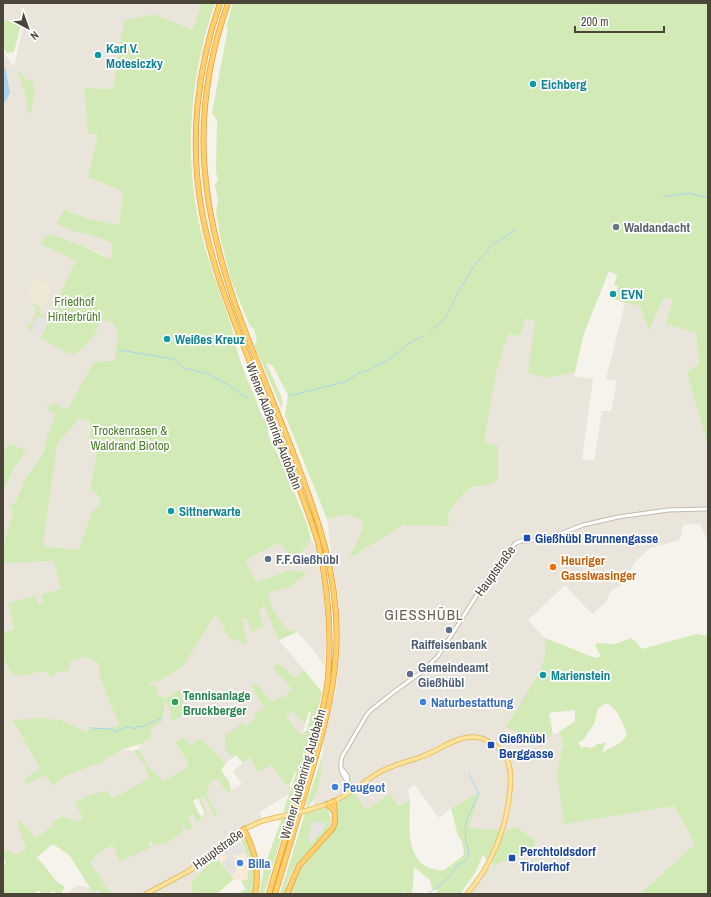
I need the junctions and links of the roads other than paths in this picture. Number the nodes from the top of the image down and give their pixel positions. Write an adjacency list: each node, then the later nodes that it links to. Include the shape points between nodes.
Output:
1 (220, 3): 11 (highway, Wiener Außenring Autobahn, via 206,53 197,113 196,147 202,211 219,280 313,527 324,568 329,610 328,679 316,738)
2 (228, 3): 12 (highway, Wiener Außenring Autobahn, via 213,55 204,115 203,148 209,210 226,277 324,541 336,610 336,652 323,732)
3 (708, 509): 4 (street, Hauptstraße, via 668,510 618,517 583,525 555,536 516,543 489,576 438,656 366,716 342,757 341,768)
4 (353, 790): 5 (main road, Hauptstraße); 14 (main road, via 379,772 424,756 463,738 487,740 500,748 507,760 511,776 508,804 500,839 487,865)
5 (334, 801): 6 (main road, Hauptstraße); 7 (highway)
6 (327, 804): 7 (highway); 8 (main road, Hauptstraße, bridge, via 262,821)
7 (333, 810): 13 (highway, via 333,828 299,866)
8 (244, 829): 9 (main road, Hauptstraße, via 183,875); 10 (highway, via 257,864)
9 (146, 894)
10 (255, 894)
11 (269, 894)
12 (275, 894)
13 (287, 894)
14 (467, 894)

